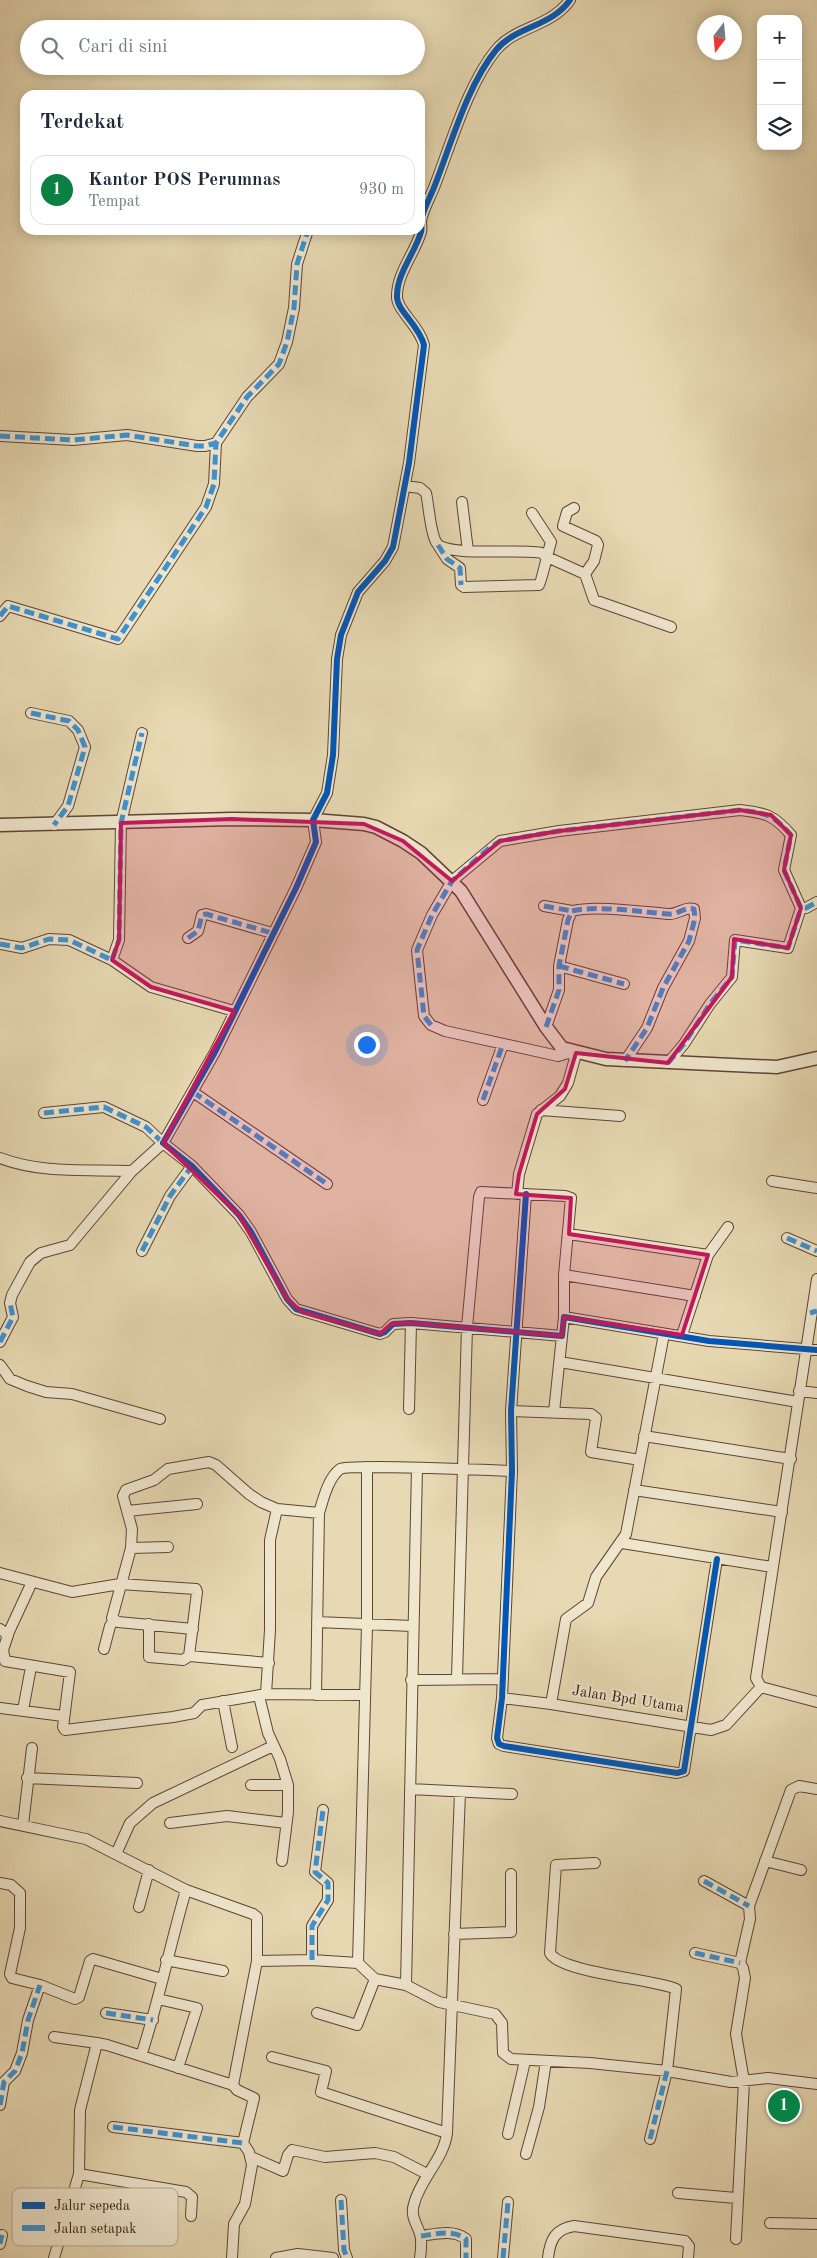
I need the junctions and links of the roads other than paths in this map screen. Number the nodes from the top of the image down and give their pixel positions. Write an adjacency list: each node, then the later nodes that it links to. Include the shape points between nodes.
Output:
1 (570, 0): 2 (street, via 541,24 507,38 484,67)
2 (425, 210)
3 (306, 235): 6 (street, via 297,264 288,342 279,364 247,397)
4 (420, 235): 9 (street, via 396,296 402,310 419,329 424,345)
5 (0, 436): 7 (street, via 73,440 128,434)
6 (216, 443): 7 (street); 8 (street)
7 (205, 446): 8 (street)
8 (215, 457): 17 (street, via 214,484 206,507 117,639 8,606)
9 (404, 486): 13 (street, via 420,488 426,493); 21 (street, via 392,550 358,592 341,635 333,755 327,793)
10 (462, 502): 14 (street)
11 (574, 508): 16 (street, via 567,512 563,526 596,541 598,545 594,561)
12 (532, 513): 15 (street, via 550,540)
13 (438, 545): 14 (street); 15 (street, via 447,559 460,568 461,585 464,587 539,585)
14 (468, 550): 15 (street, via 536,551)
15 (545, 556): 16 (street)
16 (585, 574): 18 (street, via 594,600)
17 (0, 616)
18 (671, 627)
19 (31, 714): 24 (street, via 69,722 78,730 85,747 68,806)
20 (142, 733): 22 (street)
21 (312, 820): 22 (street); 25 (street, via 364,824 385,830 421,853); 30 (street, via 316,842)
22 (121, 823): 24 (street); 33 (street, via 119,940)
23 (0, 825): 24 (street)
24 (54, 825)
25 (452, 881): 28 (street, via 500,841 559,830 740,810 771,815 791,835 784,870); 37 (street, via 467,898); 38 (street, via 417,950 424,1016 431,1025 445,1031)
26 (817, 902): 28 (street)
27 (544, 906): 29 (street)
28 (801, 908): 42 (street, via 787,948 735,940 732,977)
29 (572, 911): 34 (street); 41 (street, via 624,910 673,914 689,908 696,911 689,941 647,1028)
30 (272, 933): 31 (street, via 206,914 202,915 198,931); 36 (street)
31 (188, 938)
32 (0, 944): 33 (street, via 22,948 49,939 69,940)
33 (112, 960): 36 (street, via 152,987)
34 (559, 966): 35 (street); 37 (street, via 559,990)
35 (624, 984)
36 (234, 1011): 43 (street)
37 (546, 1027): 39 (street)
38 (503, 1044): 39 (street, via 558,1056 565,1054); 44 (street)
39 (565, 1049): 41 (street); 45 (street, via 575,1058 568,1083 556,1101)
40 (817, 1058): 42 (street, via 777,1066)
41 (625, 1061): 42 (street)
42 (668, 1063)
43 (194, 1092): 48 (street); 53 (street)
44 (482, 1100)
45 (541, 1110): 47 (street); 55 (street, via 519,1174)
46 (44, 1113): 48 (street, via 104,1107 146,1127)
47 (620, 1116)
48 (164, 1143): 50 (street); 51 (street)
49 (0, 1158): 51 (street, via 60,1170)
50 (192, 1166): 59 (street, via 170,1196); 67 (street, via 245,1223 287,1299 296,1309 380,1334 393,1324)
51 (132, 1171): 73 (street, via 70,1245 41,1253 30,1262 12,1295 13,1317)
52 (772, 1181): 54 (street)
53 (328, 1184)
54 (817, 1188)
55 (521, 1194): 57 (street, via 569,1197 572,1200); 68 (street, via 485,1191 479,1194); 69 (street)
56 (728, 1226): 61 (street)
57 (569, 1234): 61 (street); 62 (street)
58 (787, 1238): 60 (street)
59 (142, 1251)
60 (817, 1251)
61 (708, 1254): 64 (street)
62 (564, 1275): 64 (street); 66 (street)
63 (817, 1279): 65 (street)
64 (695, 1296): 71 (street)
65 (814, 1312): 74 (street)
66 (564, 1317): 70 (street); 72 (street)
67 (411, 1323): 68 (street); 81 (street)
68 (467, 1327): 69 (street); 90 (street)
69 (515, 1331): 72 (street); 82 (street)
70 (664, 1334): 71 (street); 77 (street)
71 (682, 1335): 74 (street, via 709,1341)
72 (562, 1336): 75 (street)
73 (0, 1342)
74 (812, 1349): 78 (street)
75 (560, 1362): 77 (street); 83 (street)
76 (2, 1373): 84 (street, via 46,1392 72,1394)
77 (655, 1379): 80 (street); 85 (street)
78 (799, 1390): 79 (street); 80 (street)
79 (817, 1393)
80 (798, 1402): 86 (street)
81 (409, 1409)
82 (511, 1411): 83 (street); 91 (street)
83 (554, 1412): 87 (street, via 596,1418 592,1453)
84 (160, 1419)
85 (644, 1436): 86 (street); 87 (street)
86 (791, 1459): 96 (street)
87 (640, 1460): 92 (street)
88 (367, 1467): 89 (street); 97 (street, via 342,1467 326,1491); 109 (street)
89 (417, 1468): 90 (street); 110 (street)
90 (464, 1469): 91 (street); 117 (street)
91 (512, 1471): 118 (street)
92 (634, 1490): 96 (street); 98 (street)
93 (197, 1504): 95 (street)
94 (277, 1509): 95 (street, via 248,1494 209,1462 168,1469 154,1480 126,1490 123,1496); 97 (street); 115 (street, via 270,1540)
95 (127, 1511): 100 (street, via 132,1529)
96 (782, 1512): 102 (street)
97 (319, 1513): 107 (street)
98 (622, 1543): 101 (street); 127 (street, via 596,1577 588,1603 566,1619)
99 (168, 1546): 100 (street)
100 (131, 1548): 105 (street)
101 (717, 1559): 102 (street); 131 (street)
102 (772, 1567): 120 (street, via 756,1678)
103 (0, 1573): 104 (street)
104 (32, 1582): 105 (street, via 72,1592); 112 (street)
105 (120, 1584): 106 (street, via 112,1615); 111 (street, via 196,1589)
106 (114, 1620): 108 (street); 113 (street)
107 (317, 1622): 109 (street); 122 (street)
108 (149, 1624): 111 (street); 114 (street, via 148,1657 183,1660)
109 (367, 1625): 110 (street); 123 (street)
110 (412, 1626): 119 (street)
111 (193, 1629): 114 (street)
112 (4, 1632): 116 (street, via 5,1661)
113 (104, 1649)
114 (189, 1656): 115 (street)
115 (269, 1663): 121 (street)
116 (30, 1667): 129 (street); 130 (street, via 70,1672)
117 (457, 1678): 118 (street); 119 (street)
118 (503, 1679): 124 (street)
119 (411, 1680): 139 (street)
120 (761, 1687): 126 (street); 131 (street, Jalan Bpd Utama, via 722,1727 712,1730)
121 (263, 1695): 122 (street); 125 (street); 132 (street)
122 (316, 1695): 123 (street)
123 (364, 1695): 165 (street)
124 (502, 1698): 127 (street, Jalan Bpd Utama); 131 (street, via 499,1744 677,1773 685,1769)
125 (223, 1701): 130 (street, via 202,1705 194,1713 173,1717 65,1730 62,1727); 133 (street)
126 (817, 1702)
127 (551, 1704): 131 (street, Jalan Bpd Utama)
128 (0, 1708): 129 (street)
129 (23, 1710): 130 (street)
130 (63, 1716)
131 (691, 1725)
132 (273, 1746): 138 (street); 148 (street, via 153,1803 130,1823)
133 (232, 1747)
134 (32, 1748): 135 (street)
135 (28, 1778): 136 (street); 147 (street)
136 (137, 1783)
137 (252, 1785): 138 (street)
138 (288, 1785): 146 (street)
139 (410, 1788): 141 (street); 171 (street)
140 (817, 1789): 150 (street, via 798,1786 791,1790)
141 (460, 1792): 142 (street); 160 (street)
142 (512, 1794)
143 (323, 1810): 163 (street, via 316,1872 328,1883 329,1898 312,1926)
144 (0, 1820): 147 (street)
145 (170, 1823): 146 (street, via 227,1816)
146 (286, 1824): 149 (street)
147 (23, 1825): 148 (street, via 86,1840)
148 (116, 1854): 152 (street)
149 (282, 1861)
150 (765, 1861): 153 (street); 158 (street)
151 (595, 1862): 184 (street, via 556,1865 550,1953 554,1959 586,1969 676,1989)
152 (149, 1870): 157 (street); 159 (street)
153 (801, 1870)
154 (511, 1874): 160 (street, via 511,1932)
155 (704, 1882): 158 (street)
156 (0, 1883): 170 (street, via 11,1885 20,1893 20,1928 11,1977)
157 (186, 1890): 162 (street); 164 (street, via 255,1916 258,1921)
158 (749, 1906): 166 (street, via 750,1919)
159 (139, 1907)
160 (454, 1934): 173 (street)
161 (695, 1953): 166 (street)
162 (166, 1960): 167 (street); 168 (street)
163 (312, 1960): 164 (street); 165 (street)
164 (257, 1961): 187 (street)
165 (358, 1963): 169 (street)
166 (740, 1963): 185 (street, via 744,1983 736,2034)
167 (223, 1971)
168 (162, 1979): 170 (street, via 95,1958 90,1961 77,1998); 172 (street)
169 (375, 1979): 171 (street); 175 (street, via 358,2025)
170 (40, 1985): 188 (street, via 18,2064 4,2082)
171 (406, 1985): 173 (street)
172 (158, 1999): 176 (street); 183 (street, via 197,2008)
173 (452, 2005): 181 (street, via 495,2014 502,2023 503,2053 511,2059); 190 (street)
174 (106, 2013): 176 (street)
175 (317, 2013)
176 (153, 2020): 179 (street)
177 (54, 2037): 178 (street)
178 (97, 2043): 179 (street); 196 (street, via 80,2110)
179 (141, 2056): 183 (street)
180 (272, 2057): 190 (street, via 326,2071 322,2092)
181 (525, 2061): 182 (street); 191 (street)
182 (546, 2061): 184 (street); 194 (street, via 539,2107)
183 (178, 2068): 187 (street)
184 (667, 2071): 185 (street, via 719,2081); 192 (street)
185 (744, 2080): 186 (street, via 768,2078); 202 (street)
186 (817, 2084)
187 (233, 2085): 193 (street, via 254,2098)
188 (0, 2105)
189 (113, 2127): 193 (street)
190 (447, 2133): 197 (street, via 445,2145)
191 (508, 2134)
192 (650, 2139)
193 (243, 2143): 195 (street)
194 (526, 2154)
195 (251, 2157): 197 (street, via 282,2171 292,2150 325,2157 375,2153 394,2157); 212 (street, via 245,2204 234,2224)
196 (79, 2174): 198 (street); 199 (street)
197 (427, 2174): 208 (street, via 413,2206 413,2218)
198 (75, 2188)
199 (162, 2188)
200 (178, 2191): 205 (street, via 186,2192 192,2198)
201 (678, 2193): 202 (street)
202 (736, 2198): 209 (street)
203 (341, 2200): 215 (street)
204 (508, 2202): 218 (street)
205 (191, 2216)
206 (770, 2223): 207 (street)
207 (817, 2224)
208 (421, 2236): 216 (street); 217 (street, via 460,2235 466,2239)
209 (736, 2239)
210 (58, 2246): 211 (street)
211 (54, 2258)
212 (232, 2258)
213 (276, 2258): 214 (street, via 298,2254)
214 (333, 2258)
215 (347, 2258)
216 (420, 2258)
217 (466, 2258)
218 (503, 2258)
219 (548, 2258): 220 (street, via 553,2236 559,2230 574,2226 685,2241 689,2246)
220 (688, 2258)

